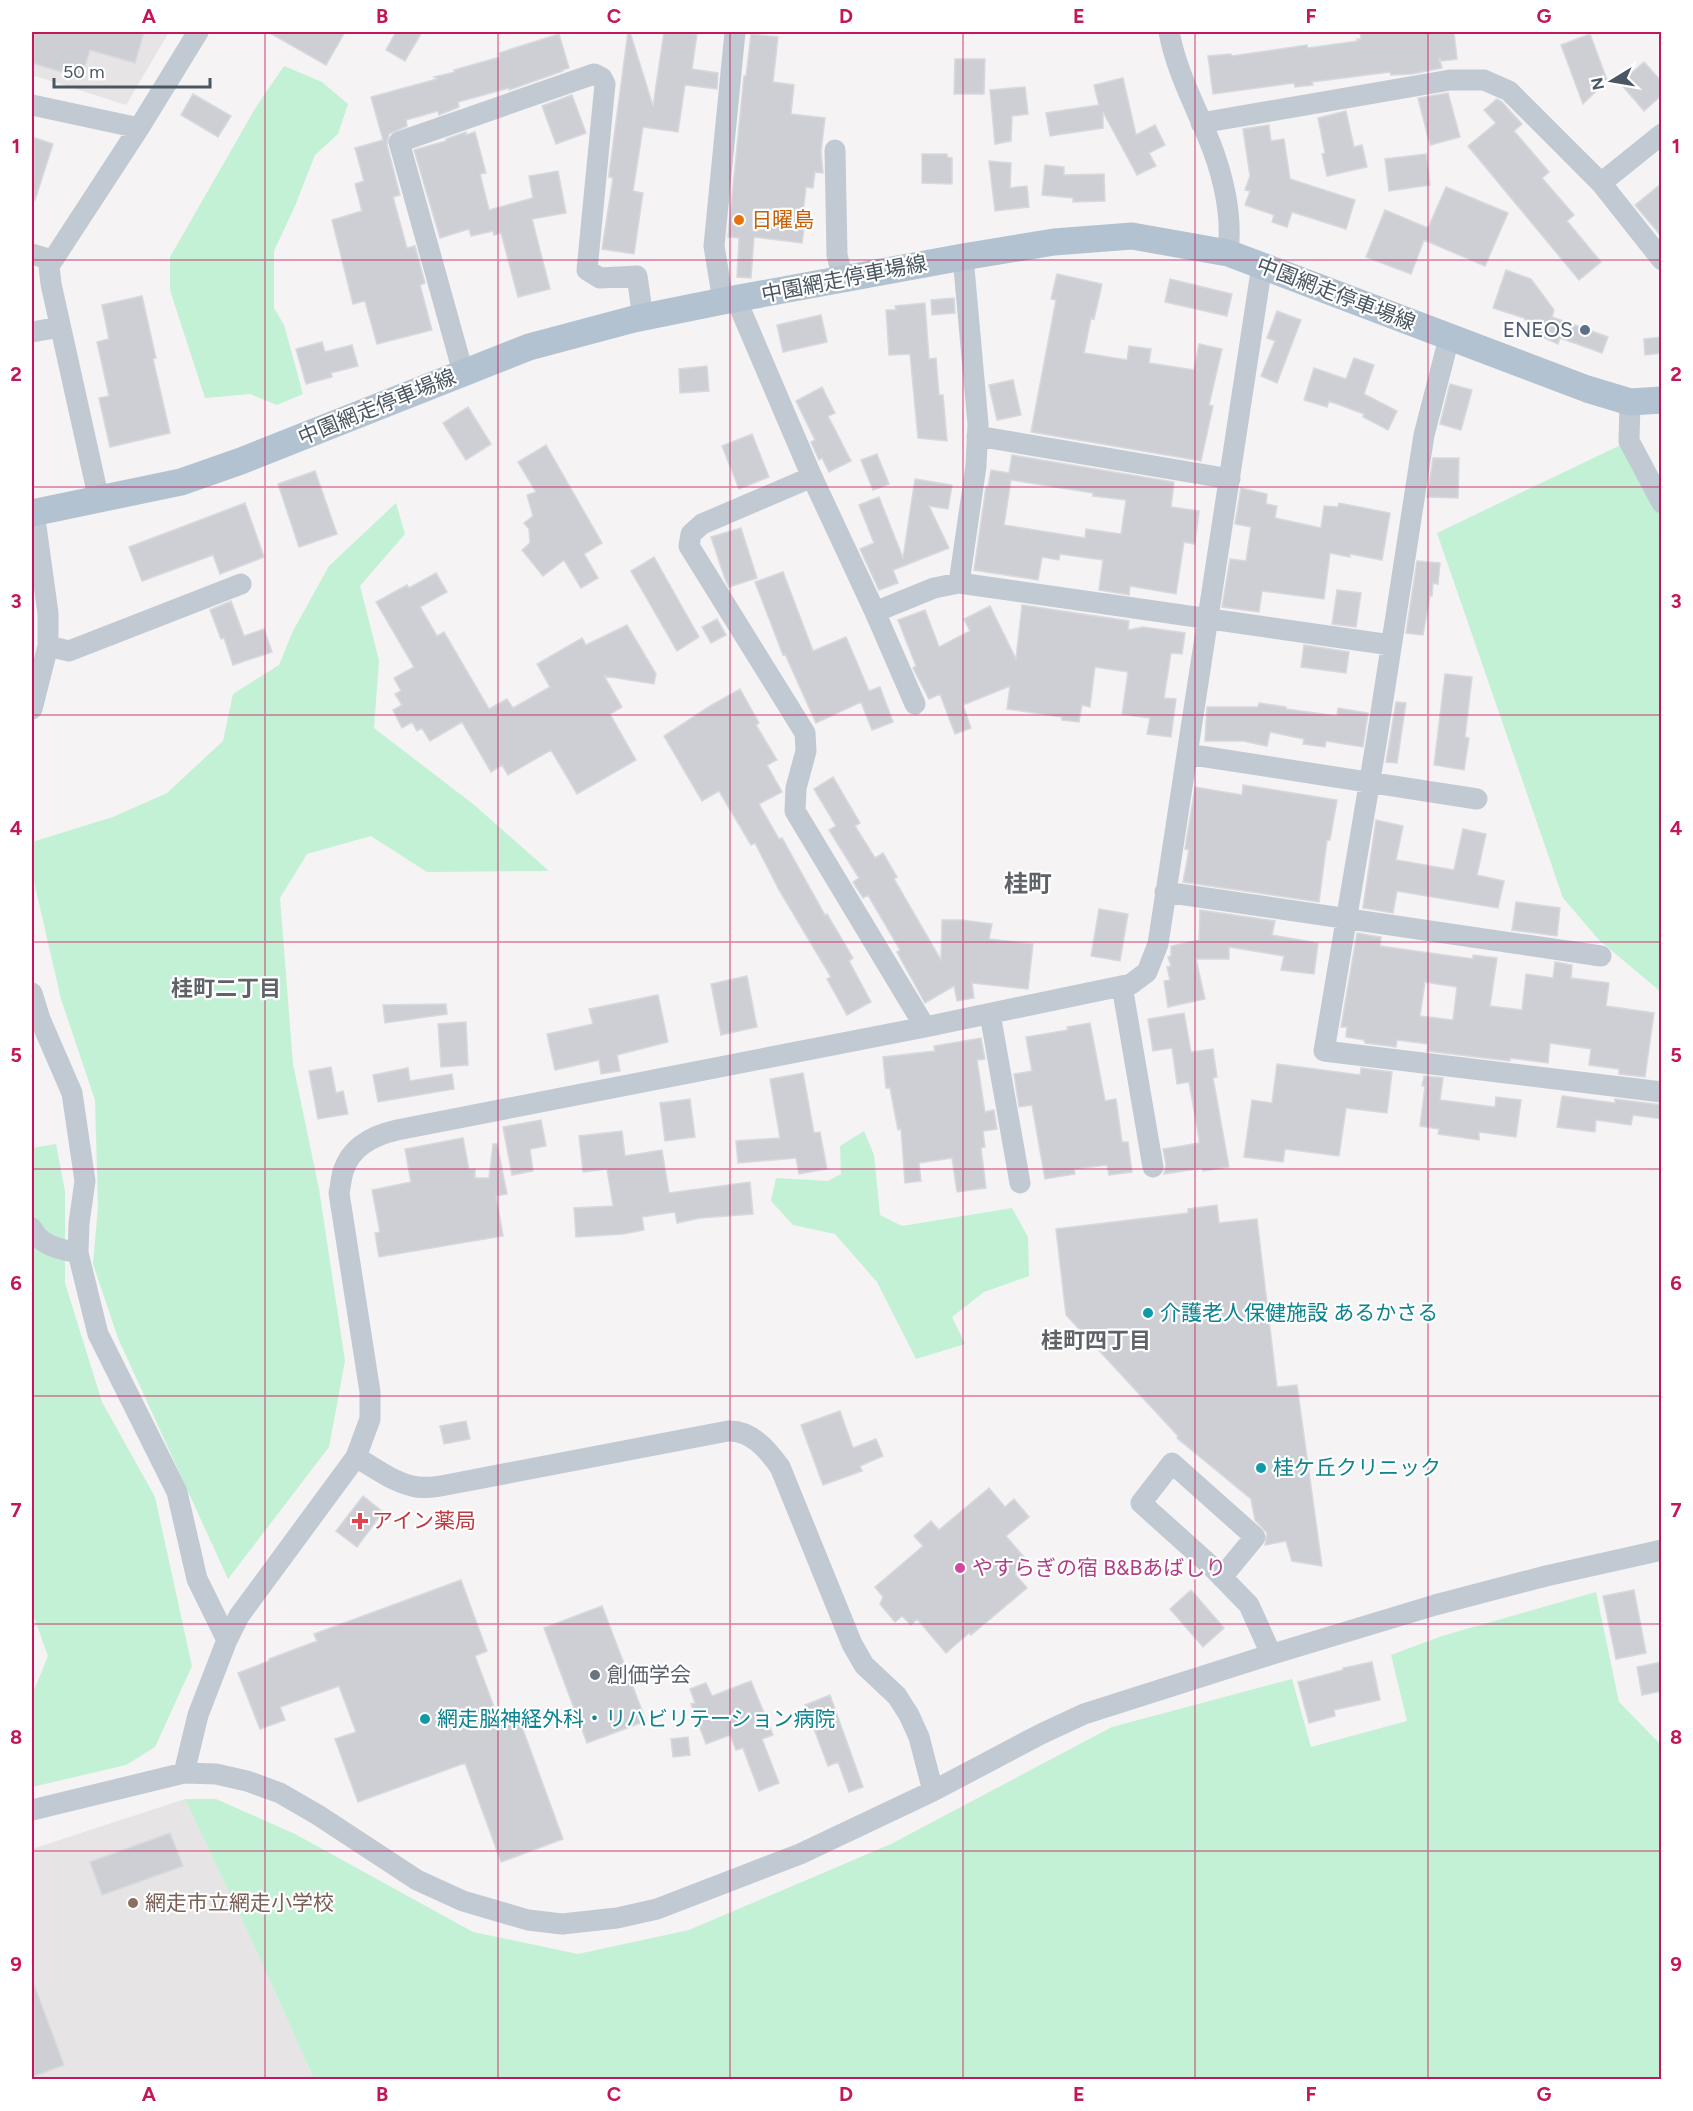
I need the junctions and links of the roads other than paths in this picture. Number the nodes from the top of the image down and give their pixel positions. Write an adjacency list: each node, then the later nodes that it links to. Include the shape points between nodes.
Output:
1 (198, 32): 6 (street)
2 (735, 32): 17 (street, via 714,246)
3 (1169, 32): 5 (street, via 1184,84)
4 (32, 105): 6 (street)
5 (1201, 123): 9 (street, via 1450,80 1484,80 1509,91); 10 (street, via 1214,153 1225,200)
6 (139, 128): 13 (street)
7 (1662, 134): 9 (street)
8 (835, 150): 16 (street, via 837,255)
9 (1601, 183): 14 (street)
10 (1228, 253): 12 (main road, 中園網走停車場線, via 1132,236 1054,242); 15 (main road, 中園網走停車場線)
11 (32, 254): 13 (street)
12 (963, 256): 16 (main road, 中園網走停車場線); 25 (street)
13 (52, 260): 19 (street, via 49,274)
14 (1662, 260)
15 (1262, 265): 21 (main road, 中園網走停車場線); 27 (street)
16 (843, 279): 17 (main road, 中園網走停車場線)
17 (729, 300): 18 (main road, 中園網走停車場線); 26 (street)
18 (643, 318): 22 (main road, 中園網走停車場線, via 529,347); 22 (street, via 638,276 600,278 587,270 605,84 594,74 399,142)
19 (60, 327): 20 (street); 28 (street)
20 (32, 332)
21 (1449, 338): 24 (main road, 中園網走停車場線); 35 (street, via 1424,435)
22 (463, 372): 28 (main road, 中園網走停車場線, via 241,461 181,482)
23 (1662, 400): 24 (main road, 中園網走停車場線)
24 (1630, 402): 29 (street, via 1629,441)
25 (977, 436): 27 (street); 31 (street)
26 (812, 477): 33 (street); 48 (street, via 702,524 691,534 689,546 805,733 806,751 796,788 795,811)
27 (1230, 479): 34 (street)
28 (99, 500): 30 (main road, 中園網走停車場線)
29 (1662, 503)
30 (33, 513): 36 (street, via 48,613)
31 (959, 583): 33 (street, via 934,588); 34 (street)
32 (241, 584): 36 (street, via 69,651)
33 (875, 612): 37 (street)
34 (1208, 619): 35 (street); 39 (street)
35 (1391, 645): 40 (street)
36 (48, 646): 38 (street)
37 (915, 704)
38 (32, 709)
39 (1187, 754): 40 (street); 42 (street)
40 (1370, 783): 41 (street); 43 (street)
41 (1477, 799)
42 (1165, 892): 43 (street); 45 (street, via 1158,944 1147,972)
43 (1347, 919): 44 (street); 49 (street, via 1324,1051)
44 (1600, 956)
45 (1122, 986): 47 (street); 50 (street)
46 (32, 993): 53 (street, via 72,1093 85,1181)
47 (990, 1014): 48 (street); 51 (street)
48 (925, 1027): 54 (street, via 396,1130 366,1142 346,1164 339,1193 371,1401 370,1419)
49 (1662, 1092)
50 (1153, 1167)
51 (1020, 1183)
52 (32, 1228): 53 (street, via 36,1237 56,1248)
53 (78, 1253): 57 (street, via 98,1334 177,1492 197,1579)
54 (356, 1457): 57 (street, via 249,1601); 60 (street, via 394,1479 424,1488 728,1431 756,1441 780,1467 852,1644 864,1665 897,1696 909,1715)
55 (1662, 1550): 58 (street, via 1436,1605)
56 (1222, 1577): 56 (street, via 1141,1503 1173,1463 1254,1537); 58 (street, via 1249,1605)
57 (227, 1640): 59 (street, via 198,1715)
58 (1271, 1654): 60 (street, via 1084,1714)
59 (184, 1773): 60 (street, via 216,1774 280,1793 417,1880 463,1901 528,1920 562,1924 657,1909 800,1854); 61 (street)
60 (933, 1791)
61 (32, 1810)

